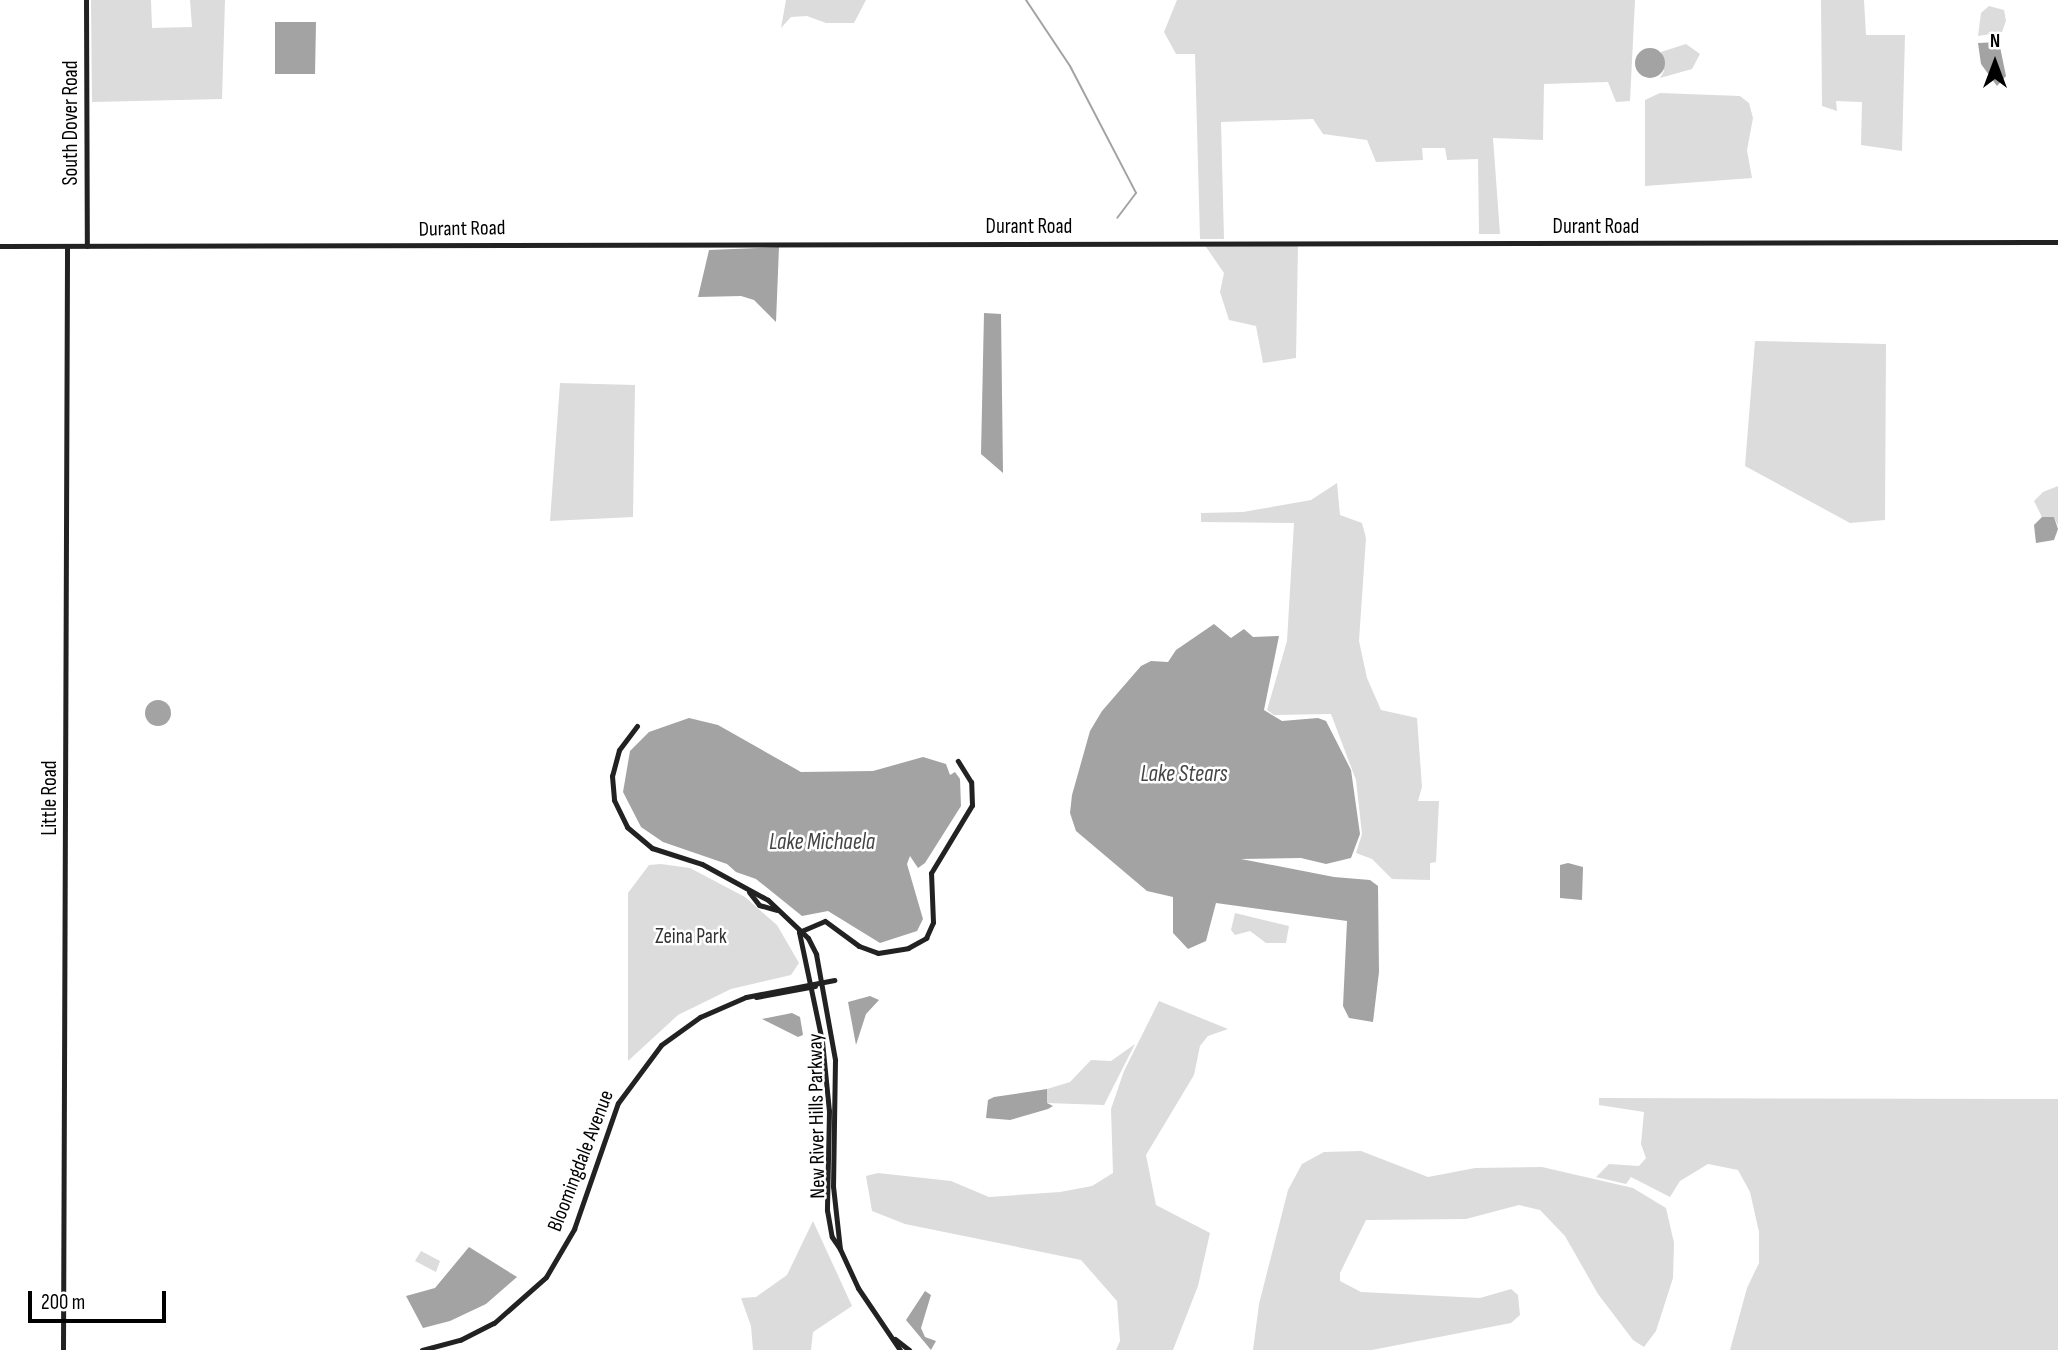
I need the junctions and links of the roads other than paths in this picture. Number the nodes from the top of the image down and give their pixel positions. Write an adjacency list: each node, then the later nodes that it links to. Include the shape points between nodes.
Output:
1 (86, 0): 5 (street, South Dover Road)
2 (2058, 242): 5 (street, Durant Road)
3 (0, 246): 4 (street, Durant Road)
4 (67, 246): 5 (street, Durant Road); 14 (street, Little Road)
5 (87, 246)
6 (637, 726): 8 (street, New River Hills Parkway, via 619,750 613,770 613,795 624,821 652,848 702,864 768,900)
7 (958, 761): 8 (street, via 971,782 972,805 931,873 933,922 926,938 913,946 878,953 825,921)
8 (799, 932): 10 (street, New River Hills Parkway, via 812,943); 11 (street, New River Hills Parkway)
9 (834, 980): 10 (street, Bloomingdale Avenue)
10 (824, 982): 11 (street, Bloomingdale Avenue); 12 (street, New River Hills Parkway, via 835,1059 833,1186)
11 (813, 984): 12 (street, New River Hills Parkway, via 829,1105 827,1210 832,1237); 15 (street, Bloomingdale Avenue, via 735,1002 674,1035 634,1077 611,1118 570,1238 536,1288 480,1331)
12 (840, 1249): 13 (street, New River Hills Parkway, via 858,1288)
13 (895, 1339): 16 (street, New River Hills Parkway); 17 (street, New River Hills Parkway)
14 (62, 1350)
15 (422, 1350)
16 (900, 1350)
17 (909, 1350)

